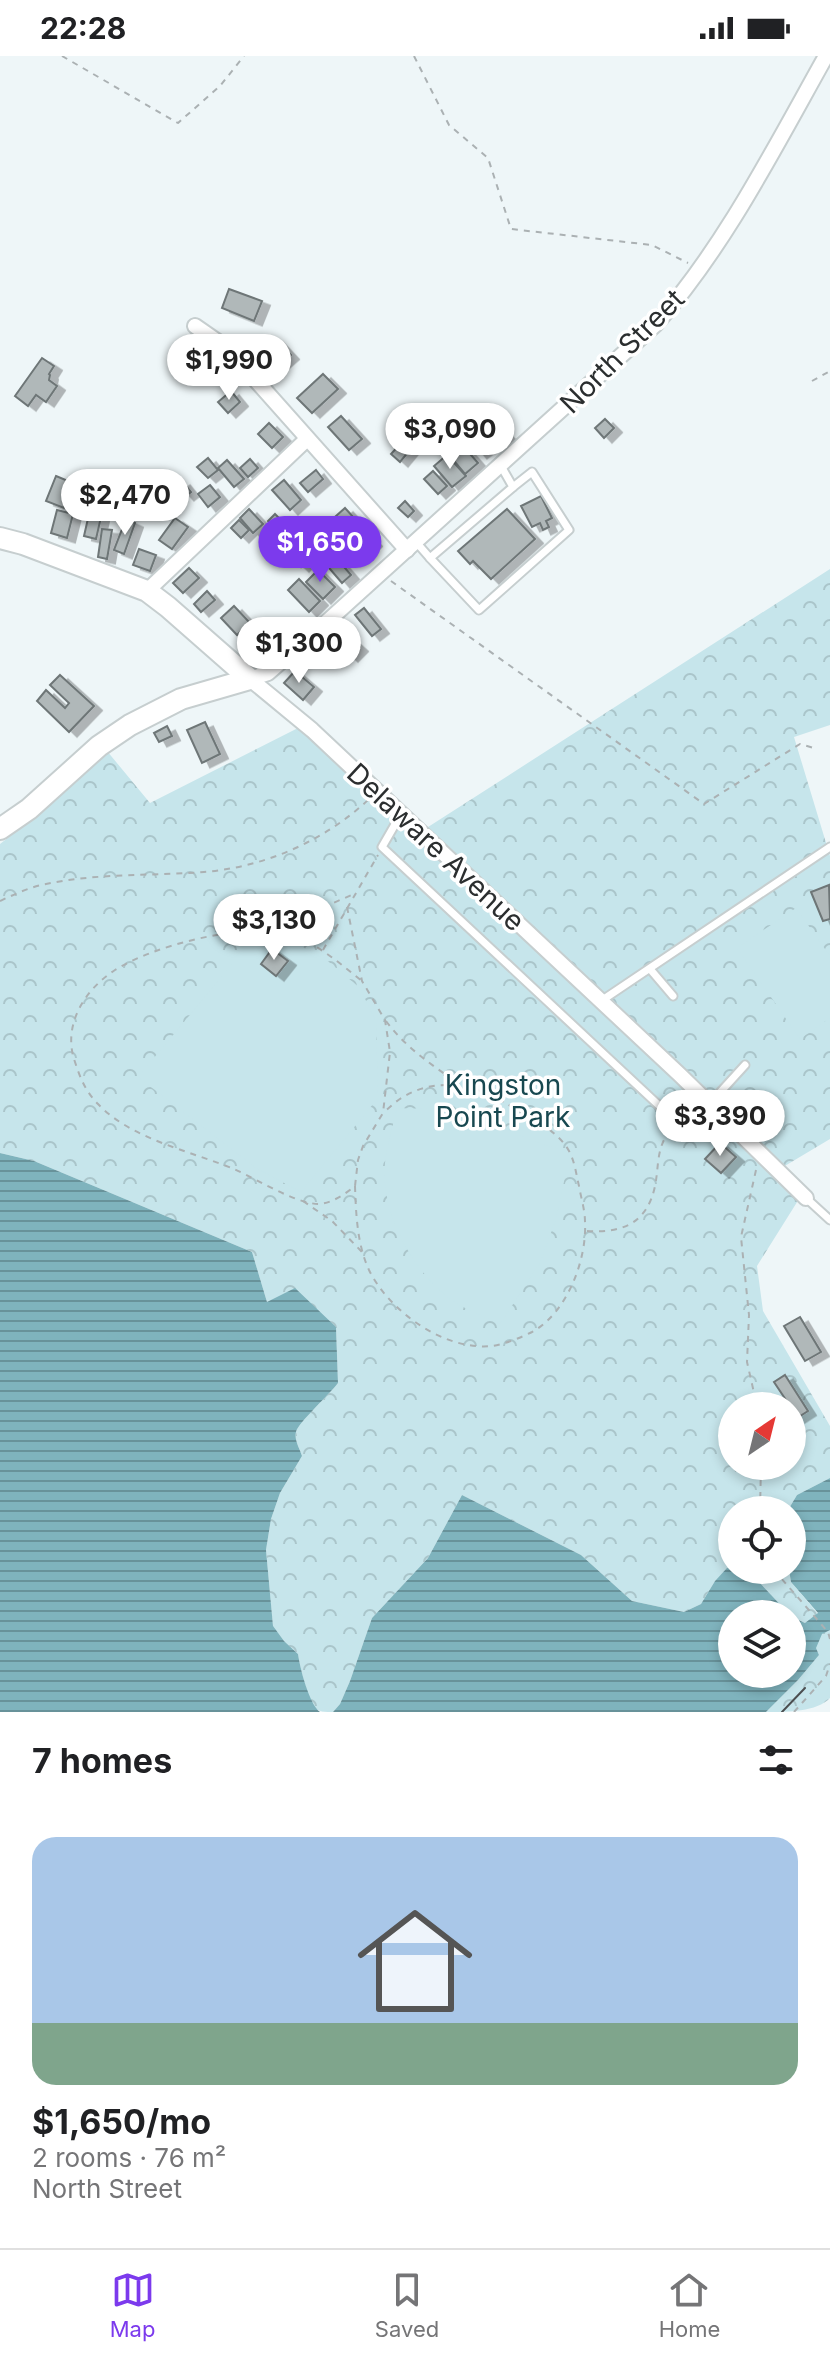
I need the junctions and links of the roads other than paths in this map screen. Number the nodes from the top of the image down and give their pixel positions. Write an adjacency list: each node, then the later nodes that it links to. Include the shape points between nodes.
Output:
1 (827, 60): 4 (street, North Street, via 677,300)
2 (195, 326): 3 (street, via 237,359)
3 (307, 439): 7 (street); 9 (street)
4 (501, 466): 5 (lane); 7 (street, North Street)
5 (513, 487): 8 (lane); 8 (lane, via 532,472 569,530 479,610)
6 (0, 538): 9 (street, Delaware Avenue)
7 (412, 546): 8 (lane); 10 (street, North Street, via 268,673)
8 (430, 558)
9 (147, 591): 10 (street, Delaware Avenue)
10 (250, 679): 11 (street, Delaware Avenue); 12 (street, North Street, via 181,699 130,725)
11 (401, 814): 16 (street, Delaware Avenue); 18 (lane, via 382,847 682,1127)
12 (0, 829)
13 (830, 847): 14 (lane)
14 (650, 969): 15 (lane); 16 (lane)
15 (673, 996)
16 (601, 1001): 18 (street, Delaware Avenue)
17 (745, 1065): 18 (lane)
18 (709, 1103): 19 (street, Delaware Avenue)
19 (806, 1198): 21 (lane, Delaware Avenue)
20 (830, 1203): 21 (lane)
21 (821, 1212): 22 (lane, Delaware Avenue)
22 (830, 1220)

